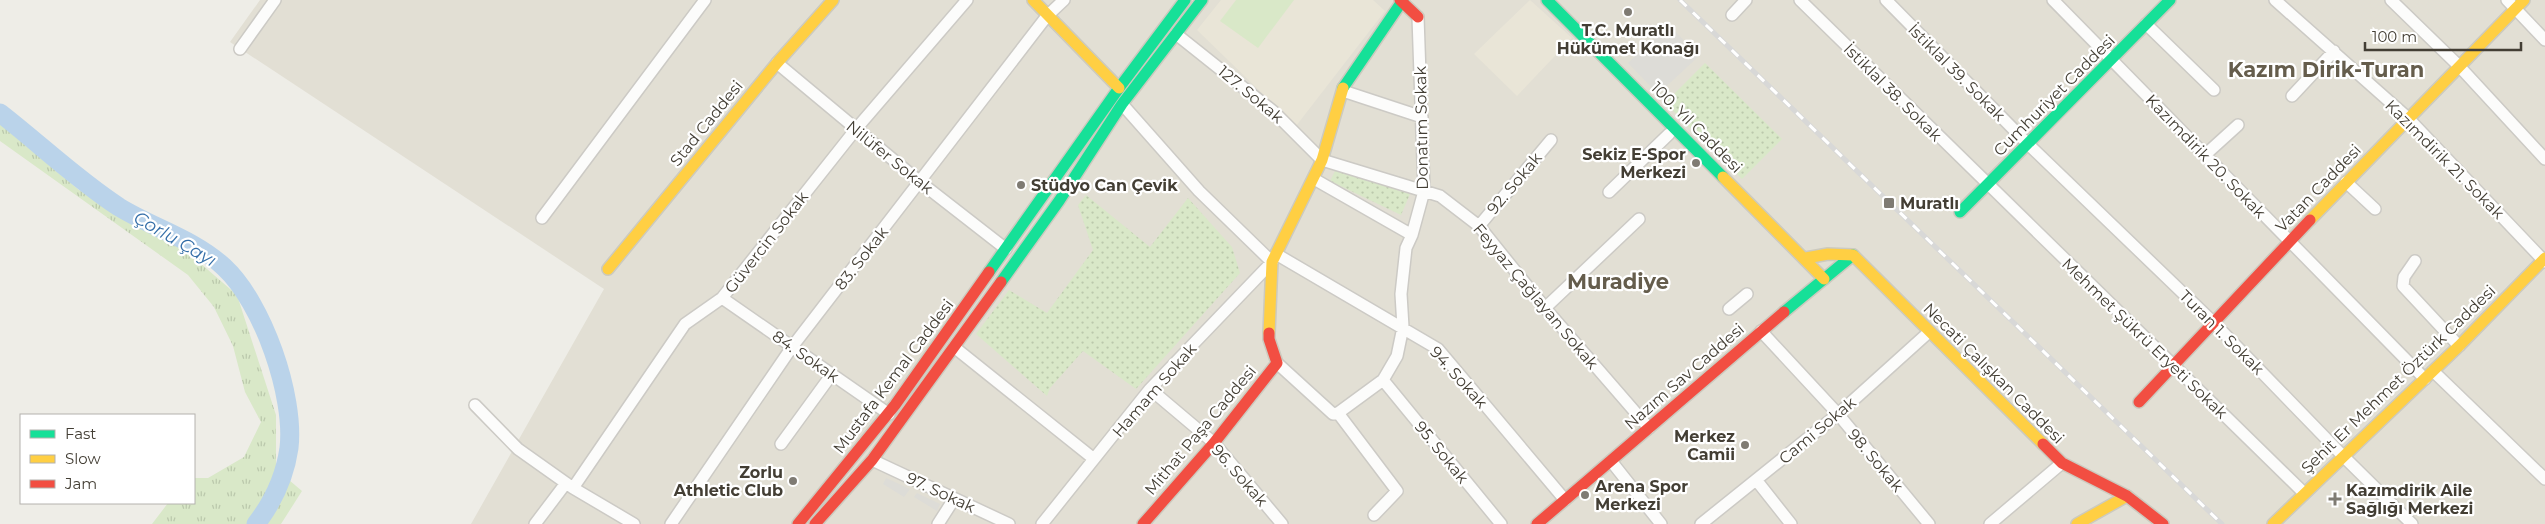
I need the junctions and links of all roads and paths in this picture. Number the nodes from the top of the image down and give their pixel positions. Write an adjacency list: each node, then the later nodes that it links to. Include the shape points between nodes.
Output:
1 (275, 0): 24 (street)
2 (833, 0): 27 (street, Stad Caddesi)
3 (967, 0): 37 (street, Güvercin Sokak)
4 (1033, 0): 20 (street)
5 (1064, 0): 20 (street, 83. Sokak)
6 (1185, 0): 29 (street, Mustafa Kemal Caddesi)
7 (1202, 0): 22 (street, Mustafa Kemal Caddesi)
8 (1402, 0): 31 (street, Mithat Paşa Caddesi, via 1357,64); 34 (street, Donatım Sokak, via 1418,17)
9 (1546, 0): 61 (street, 100. Yıl Caddesi)
10 (1746, 0): 19 (street)
11 (1800, 0): 47 (street, İstiklal 38. Sokak)
12 (1886, 0): 40 (street, İstiklal 39. Sokak)
13 (2054, 0): 26 (street, Kazımdirik 20. Sokak)
14 (2170, 0): 21 (street, Cumhuriyet Caddesi)
15 (2275, 0): 25 (street, Kazımdirik 21. Sokak)
16 (2391, 0): 28 (street)
17 (702, 1): 54 (street)
18 (2515, 3): 23 (street); 28 (street, Vatan Caddesi)
19 (1732, 14)
20 (1047, 16): 29 (street); 45 (street, 83. Sokak)
21 (2146, 24): 26 (street, Cumhuriyet Caddesi); 30 (street)
22 (1176, 34): 33 (street, Mustafa Kemal Caddesi); 43 (street, 127. Sokak, via 1274,112)
23 (2545, 40)
24 (240, 49)
25 (2334, 51): 32 (street); 35 (street, Kazımdirik 21. Sokak)
26 (2112, 61): 40 (street, Cumhuriyet Caddesi); 41 (street, Kazımdirik 20. Sokak)
27 (776, 63): 37 (street, Nilüfer Sokak); 66 (street, Stad Caddesi)
28 (2459, 66): 35 (street, Vatan Caddesi); 42 (street)
29 (1119, 88): 33 (street); 48 (street, Mustafa Kemal Caddesi)
30 (2214, 90)
31 (1343, 92): 34 (street); 43 (street, Mithat Paşa Caddesi)
32 (2292, 96)
33 (1122, 104): 51 (street, Mustafa Kemal Caddesi); 60 (street, 94. Sokak, via 1199,191)
34 (1422, 117): 49 (street, Donatım Sokak)
35 (2408, 118): 46 (street, Vatan Caddesi); 63 (street, Kazımdirik 21. Sokak)
36 (2238, 125): 41 (street)
37 (856, 129): 45 (street, Nilüfer Sokak); 70 (street, Güvercin Sokak)
38 (1669, 134): 50 (street)
39 (1550, 140): 56 (street, 92. Sokak)
40 (2028, 144): 47 (street, Cumhuriyet Caddesi); 73 (street, Turan 1. Sokak)
41 (2206, 154): 58 (street, Kazımdirik 20. Sokak)
42 (2545, 158)
43 (1322, 160): 44 (street, Mithat Paşa Caddesi); 49 (street, Feyyaz Çağlayan Sokak)
44 (1314, 179): 57 (street); 60 (street, Mithat Paşa Caddesi)
45 (920, 182): 59 (street, Nilüfer Sokak); 78 (street, 83. Sokak)
46 (2346, 182): 52 (street); 58 (street, Vatan Caddesi)
47 (1986, 185): 53 (street, Cumhuriyet Caddesi); 81 (street, Mehmet Şükrü Eryeti Sokak)
48 (1047, 190): 51 (street); 59 (street, Mustafa Kemal Caddesi)
49 (1424, 191): 56 (street, Feyyaz Çağlayan Sokak, via 1440,196); 57 (street, Donatım Sokak)
50 (1609, 192)
51 (1059, 200): 67 (street, Mustafa Kemal Caddesi)
52 (2375, 209)
53 (1960, 212)
54 (542, 218)
55 (1639, 218): 71 (street)
56 (1479, 226): 71 (street, Feyyaz Çağlayan Sokak)
57 (1412, 235): 74 (street, Donatım Sokak, via 1406,248 1401,294)
58 (2289, 241): 73 (street, Vatan Caddesi); 83 (street, Kazımdirik 20. Sokak)
59 (1006, 249): 65 (street, Mustafa Kemal Caddesi)
60 (1274, 258): 74 (street, 94. Sokak); 80 (street, Mithat Paşa Caddesi, via 1269,339); 85 (street, Hamam Sokak)
61 (1806, 258): 62 (street, via 1828,254); 68 (street, 100. Yıl Caddesi)
62 (1857, 259): 68 (street, Nazım Sav Caddesi); 76 (street, Necati Çalışkan Caddesi)
63 (2544, 260): 77 (street, Şehit Er Mehmet Öztürk Caddesi)
64 (2415, 261): 77 (street, via 2404,277 2403,286)
65 (992, 269): 67 (street); 89 (street, Mustafa Kemal Caddesi)
66 (608, 270)
67 (1004, 277): 79 (street, Mustafa Kemal Caddesi)
68 (1824, 279): 75 (street, Nazım Sav Caddesi)
69 (1747, 294): 72 (street)
70 (722, 298): 78 (street, 84. Sokak); 101 (street, Güvercin Sokak, via 685,324)
71 (1545, 308): 91 (street, Feyyaz Çağlayan Sokak)
72 (1728, 309)
73 (2214, 323): 81 (street, Vatan Caddesi); 94 (street, Turan 1. Sokak)
74 (1403, 327): 84 (street, Donatım Sokak, via 1396,356); 105 (street, 94. Sokak, via 1438,349)
75 (1761, 331): 90 (street, 98. Sokak); 91 (street, Nazım Sav Caddesi)
76 (1929, 332): 90 (street, Cami Sokak); 98 (street, Necati Çalışkan Caddesi)
77 (2459, 346): 83 (street, Şehit Er Mehmet Öztürk Caddesi)
78 (792, 347): 82 (street, 84. Sokak); 109 (street, 83. Sokak)
79 (954, 347): 95 (street); 96 (street, Mustafa Kemal Caddesi)
80 (1277, 363): 88 (street); 93 (street, Mithat Paşa Caddesi)
81 (2174, 366): 86 (street, Vatan Caddesi); 102 (street, Mehmet Şükrü Eryeti Sokak)
82 (832, 374): 89 (street, 84. Sokak); 92 (street)
83 (2429, 375): 94 (street, Şehit Er Mehmet Öztürk Caddesi); 99 (street, Kazımdirik 20. Sokak)
84 (1383, 380): 88 (street, Donatım Sokak); 117 (street, 95. Sokak)
85 (1150, 390): 93 (street, 96. Sokak); 95 (street, Hamam Sokak)
86 (2139, 402)
87 (475, 405): 101 (street, via 518,449)
88 (1335, 413): 106 (street, via 1397,491)
89 (889, 414): 110 (street, Mustafa Kemal Caddesi)
90 (1838, 414): 100 (street, Cami Sokak); 122 (street, 98. Sokak)
91 (1649, 428): 97 (street, Nazım Sav Caddesi)
92 (781, 444)
93 (1214, 444): 115 (street, Mithat Paşa Caddesi); 116 (street, 96. Sokak)
94 (2343, 456): 102 (street, Şehit Er Mehmet Öztürk Caddesi); 127 (street, Turan 1. Sokak)
95 (1094, 459): 114 (street, Hamam Sokak)
96 (872, 460): 104 (street, 97. Sokak); 111 (street, Mustafa Kemal Caddesi)
97 (1611, 461): 105 (street, Nazım Sav Caddesi); 119 (street)
98 (2062, 463): 103 (street, Necati Çalışkan Caddesi); 123 (street)
99 (2545, 479)
100 (1757, 480): 120 (street, Cami Sokak); 121 (street)
101 (570, 485): 107 (street, Güvercin Sokak); 108 (street)
102 (2304, 492): 126 (street, Şehit Er Mehmet Öztürk Caddesi)
103 (2127, 496): 124 (street); 125 (street, Necati Çalışkan Caddesi)
104 (954, 499): 112 (street); 113 (street, 97. Sokak)
105 (1565, 500): 118 (street, Nazım Sav Caddesi)
106 (1374, 515)
107 (535, 524)
108 (634, 524)
109 (671, 524)
110 (798, 524)
111 (815, 524)
112 (938, 524)
113 (1009, 524)
114 (1042, 524)
115 (1143, 524)
116 (1282, 524)
117 (1502, 524)
118 (1537, 524)
119 (1662, 524)
120 (1701, 524)
121 (1791, 524)
122 (1928, 524)
123 (1990, 524)
124 (2077, 524)
125 (2163, 524)
126 (2273, 524)
127 (2412, 524)

